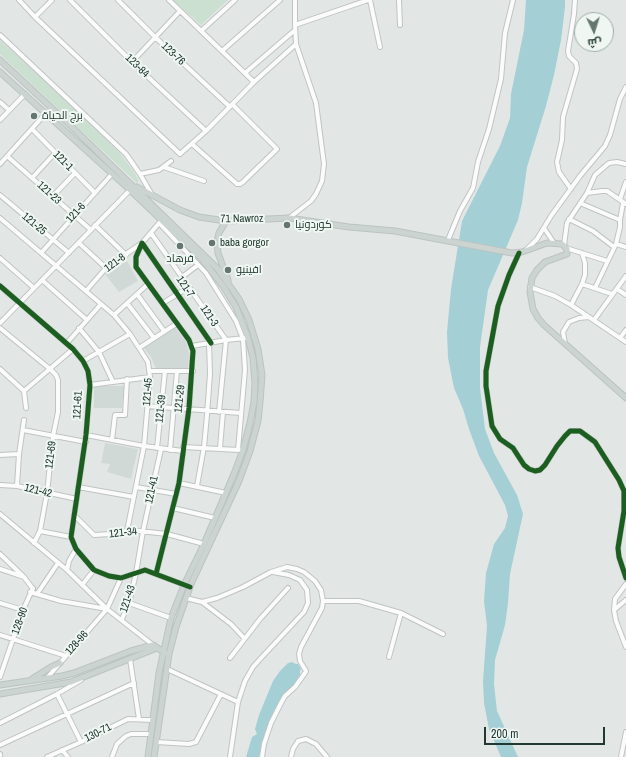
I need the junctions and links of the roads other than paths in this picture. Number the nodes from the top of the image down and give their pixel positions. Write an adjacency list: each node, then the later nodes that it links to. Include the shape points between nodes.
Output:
1 (19, 0): 14 (street)
2 (52, 0): 14 (street)
3 (70, 0): 24 (street, 123-84)
4 (118, 0): 19 (street, 123-76)
5 (169, 0): 13 (street)
6 (235, 0): 17 (street)
7 (280, 0): 22 (street)
8 (295, 0): 16 (street)
9 (369, 0): 16 (street); 21 (street)
10 (399, 0): 15 (street)
11 (513, 0): 75 (street, via 505,32 501,79 489,129 473,188 460,211)
12 (574, 0): 51 (street, via 568,51 577,69 563,117 562,140 556,162 559,172)
13 (180, 11): 17 (street); 19 (street)
14 (35, 18): 37 (street, via 180,154)
15 (400, 25)
16 (295, 27): 20 (street); 26 (street)
17 (201, 31): 22 (street)
18 (0, 35): 46 (street, via 126,154)
19 (155, 37): 24 (street); 31 (street, 123-76)
20 (296, 44): 27 (street); 63 (street, via 316,103 324,164 322,181 316,194)
21 (380, 47)
22 (222, 51): 26 (street)
23 (0, 60): 50 (main road)
24 (132, 62): 36 (street, 123-84)
25 (0, 72): 29 (main road)
26 (245, 73): 27 (street)
27 (254, 82): 31 (street)
28 (626, 87): 51 (street, via 607,141)
29 (25, 94): 32 (street); 33 (main road)
30 (0, 102): 32 (street)
31 (231, 106): 36 (street); 37 (street, 123-76, via 277,149 243,182 237,184)
32 (9, 110): 34 (street)
33 (46, 113): 35 (street); 45 (main road)
34 (0, 120)
35 (32, 129): 38 (street, 121-1); 39 (street)
36 (206, 131): 37 (street)
37 (192, 144)
38 (55, 152): 44 (street, 121-1); 47 (street)
39 (7, 156): 41 (street); 47 (street, 121-23)
40 (171, 161): 43 (street)
41 (0, 162)
42 (626, 164): 54 (street, via 612,162 604,166 595,175)
43 (164, 167): 46 (street); 48 (street)
44 (75, 172): 53 (street, 121-1); 56 (street)
45 (112, 174): 52 (main road); 53 (street, 121-6)
46 (140, 174): 57 (street)
47 (32, 178): 56 (street, 121-23)
48 (204, 181)
49 (626, 182): 59 (street)
50 (130, 183): 57 (main road, 71 Nawroz); 58 (main road)
51 (571, 189): 70 (street)
52 (130, 190): 58 (main road); 68 (street)
53 (95, 193): 61 (street, 121-6)
54 (587, 193): 59 (street, via 602,190); 60 (street)
55 (0, 195): 74 (street, 121-25)
56 (53, 196): 61 (street, 121-23)
57 (152, 196): 67 (main road, 71 Nawroz, via 190,214)
58 (145, 201): 66 (main road); 98 (main road, via 217,268)
59 (623, 202): 65 (street)
60 (580, 204): 64 (street); 65 (street)
61 (74, 215): 72 (street, 121-23); 74 (street, 121-6)
62 (0, 218): 83 (street, 121-45)
63 (290, 218): 67 (main road, 71 Nawroz); 75 (main road, 71 Nawroz)
64 (569, 219): 79 (street); 80 (street, via 566,225)
65 (620, 220): 69 (street)
66 (160, 221): 73 (street, 121-8); 90 (street); 127 (main road, via 202,259 223,286 236,307)
67 (226, 221): 98 (main road, via 217,241 218,253)
68 (96, 225): 72 (street); 87 (street)
69 (620, 227): 71 (street); 79 (street)
70 (544, 228): 76 (street); 82 (street)
71 (626, 229)
72 (91, 230): 77 (street)
73 (151, 233): 78 (street, 121-8); 94 (street, 121-3)
74 (52, 239): 83 (street, 121-6); 84 (street, 121-25)
75 (449, 240): 85 (main road, 71 Nawroz)
76 (554, 242): 80 (main road); 82 (main road, 71 Nawroz)
77 (78, 243): 84 (street); 92 (street)
78 (142, 243): 87 (street, 121-8); 96 (street, via 135,264); 107 (street, 121-7)
79 (615, 245): 81 (street); 89 (street)
80 (565, 246): 86 (street); 101 (main road, via 568,251 566,254 540,267 532,278)
81 (626, 246)
82 (525, 251): 85 (main road, 71 Nawroz)
83 (41, 252): 91 (street, 121-45)
84 (69, 253): 91 (street)
85 (519, 253): 209 (street, via 498,306 486,371 492,426 500,439 510,445 524,465 532,471 542,468 570,431 580,431 595,442 624,491 624,511 618,548)
86 (582, 253): 89 (street); 97 (street, via 585,270)
87 (126, 255): 92 (street, 121-8)
88 (0, 258): 102 (street)
89 (607, 261): 103 (street)
90 (198, 265): 94 (street); 127 (street, via 206,273)
91 (56, 266): 95 (street); 105 (street, 121-45)
92 (106, 268): 105 (street, 121-8)
93 (626, 276): 104 (street)
94 (182, 277): 100 (street, 121-3)
95 (42, 280): 102 (street); 117 (street)
96 (148, 284): 106 (street); 112 (street)
97 (582, 284): 103 (street); 114 (street)
98 (229, 285): 213 (main road, via 239,299 254,334 262,375 258,421 239,481)
99 (0, 286): 110 (street, 121-61)
100 (189, 287): 107 (street); 129 (street, 121-3)
101 (530, 287): 114 (street); 133 (main road, via 532,304 538,318)
102 (34, 288): 110 (street)
103 (595, 288): 108 (street)
104 (617, 289): 108 (street); 109 (street)
105 (86, 290): 113 (street, 121-45)
106 (137, 294): 111 (street); 124 (street)
107 (178, 294): 112 (street); 132 (street, 121-7)
108 (612, 294): 118 (street)
109 (626, 295)
110 (19, 303): 119 (street); 131 (street, 121-61)
111 (127, 303): 115 (street); 126 (street)
112 (163, 303): 120 (street)
113 (101, 304): 115 (street, 121-45); 117 (street)
114 (571, 305): 116 (street)
115 (114, 315): 125 (street, 121-45)
116 (589, 317): 118 (street); 133 (street, via 576,319 566,325 563,332)
117 (87, 320): 122 (street)
118 (594, 320): 128 (street)
119 (0, 323)
120 (176, 324): 124 (street); 134 (street)
121 (0, 328): 140 (street)
122 (79, 328): 131 (street); 137 (street)
123 (626, 330): 128 (street)
124 (164, 332): 126 (street)
125 (130, 334): 135 (street, 121-45); 137 (street)
126 (154, 338): 135 (street)
127 (245, 338): 129 (street); 158 (street); 171 (main road, via 253,358 255,383 250,424)
128 (620, 338): 130 (street)
129 (226, 340): 132 (street); 157 (street)
130 (626, 342)
131 (66, 343): 136 (street, 121-61)
132 (210, 343): 134 (street); 156 (street)
133 (565, 344): 150 (main road)
134 (192, 346): 144 (street, 121-29)
135 (139, 348): 141 (street, 121-45)
136 (73, 349): 138 (street, 121-61); 140 (street)
137 (99, 352): 138 (street); 147 (street)
138 (83, 361): 148 (street, 121-61)
139 (0, 369): 149 (street)
140 (50, 369): 149 (street); 162 (street, 121-69, via 57,376 59,384 58,412)
141 (150, 370): 142 (street); 145 (street, 121-45)
142 (165, 371): 143 (street); 152 (street, 121-39)
143 (177, 371): 144 (street); 154 (street)
144 (193, 371): 155 (street, 121-29)
145 (150, 377): 146 (street); 151 (street, 121-45)
146 (127, 379): 147 (street); 163 (street, via 125,415 115,414)
147 (113, 382): 148 (street)
148 (90, 385): 161 (street, 121-61)
149 (24, 391): 153 (street)
150 (626, 398)
151 (147, 406): 152 (street); 165 (street, 121-45)
152 (161, 407): 154 (street); 167 (street, 121-39)
153 (26, 408)
154 (174, 408): 155 (street); 170 (street)
155 (189, 408): 156 (street); 169 (street, 121-29)
156 (206, 411): 157 (street); 166 (street)
157 (221, 412): 158 (street); 168 (street)
158 (241, 413): 171 (street)
159 (24, 420): 160 (street)
160 (23, 430): 162 (street); 173 (street)
161 (86, 435): 163 (street); 164 (street, 121-61)
162 (53, 436): 164 (street); 181 (street, 121-69)
163 (112, 440): 165 (street)
164 (86, 442): 178 (street, 121-61)
165 (144, 446): 167 (street); 179 (street, 121-45)
166 (204, 447): 168 (street); 169 (street); 177 (street)
167 (159, 448): 170 (street); 180 (street, 121-41)
168 (220, 448): 171 (street)
169 (183, 449): 170 (street); 174 (street, 121-29)
170 (170, 450)
171 (240, 450): 182 (main road)
172 (0, 454): 173 (street)
173 (19, 454): 176 (street)
174 (179, 483): 177 (street); 183 (street, 121-29)
175 (0, 485): 176 (street, 121-42)
176 (17, 486): 181 (street, 121-42)
177 (197, 486): 182 (street)
178 (78, 487): 184 (street); 185 (street, 121-61)
179 (136, 487): 180 (street); 184 (street, 121-45)
180 (152, 490): 183 (street); 193 (street, 121-41)
181 (46, 493): 185 (street, 121-42); 191 (street, 121-69)
182 (226, 493): 189 (main road)
183 (176, 494): 186 (street, 121-29)
184 (134, 497): 192 (street, 121-45)
185 (77, 500): 187 (street, 121-61)
186 (173, 508): 189 (street); 194 (street, 121-29)
187 (74, 515): 192 (street, 121-34, via 94,535); 195 (street, 121-61)
188 (2, 516): 190 (street); 196 (street)
189 (215, 518): 197 (main road)
190 (0, 521)
191 (40, 531): 195 (street); 196 (street, 121-69)
192 (127, 531): 193 (street, 121-34)
193 (143, 531): 194 (street, 121-34); 205 (street, 121-43)
194 (167, 534): 197 (street, 121-34); 206 (street, 121-29)
195 (71, 536): 198 (street)
196 (34, 543): 200 (street)
197 (204, 544): 210 (main road)
198 (76, 549): 202 (street); 203 (street)
199 (0, 554): 207 (street)
200 (58, 563): 202 (street); 216 (street)
201 (0, 569): 207 (street)
202 (67, 570): 212 (street)
203 (94, 570): 208 (street); 212 (street)
204 (271, 572): 219 (street, via 287,567 304,572 317,584 323,593); 220 (street, via 243,587); 257 (street, via 284,573 300,580 307,590 308,603 304,612 253,667 244,681)
205 (136, 573): 206 (street, via 145,570); 208 (street); 222 (street, 121-43)
206 (156, 574): 210 (street)
207 (24, 577): 215 (street)
208 (121, 578): 223 (street, 128-96)
209 (626, 578)
210 (184, 584): 213 (street); 227 (main road)
211 (626, 584): 225 (street, via 616,599)
212 (82, 585): 223 (street)
213 (190, 587): 217 (main road)
214 (288, 588): 231 (street)
215 (31, 590): 216 (street); 224 (street, 128-90)
216 (37, 594): 223 (street)
217 (186, 598): 220 (street); 236 (main road)
218 (626, 600): 225 (street)
219 (324, 601): 226 (street, via 359,601); 274 (street, via 299,654 306,671 281,703 271,723)
220 (202, 602): 231 (street, via 231,624)
221 (0, 603): 224 (street)
222 (129, 603): 227 (street); 228 (street, 121-43)
223 (107, 609): 228 (street); 237 (street, 128-96)
224 (23, 610): 232 (street, 128-90)
225 (614, 610): 233 (street)
226 (401, 613): 229 (street); 238 (street)
227 (171, 618): 235 (main road)
228 (122, 619): 234 (street)
229 (443, 634)
230 (0, 635): 232 (street)
231 (244, 638): 239 (street)
232 (13, 639): 237 (street); 243 (street, 128-90)
233 (626, 646)
234 (155, 647): 235 (main road); 240 (main road); 242 (main road, via 136,649)
235 (163, 652): 236 (main road); 260 (main road)
236 (169, 654): 246 (main road)
237 (66, 656): 244 (street, 128-96)
238 (389, 657)
239 (230, 658)
240 (130, 659): 245 (main road); 251 (street)
241 (0, 660): 243 (street)
242 (106, 661): 245 (main road); 249 (main road, via 74,673)
243 (5, 662): 247 (street, 128-90)
244 (60, 663): 249 (street, 128-96); 250 (main road)
245 (109, 668): 248 (main road)
246 (167, 669): 256 (street); 265 (main road)
247 (0, 677)
248 (86, 677): 253 (main road); 255 (street)
249 (47, 678): 250 (main road); 253 (main road)
250 (28, 681): 252 (main road)
251 (134, 683): 258 (street); 259 (street)
252 (0, 685)
253 (48, 686): 254 (main road)
254 (0, 694)
255 (57, 694): 258 (street); 261 (street)
256 (222, 694): 257 (street); 265 (street, via 196,742)
257 (238, 702): 273 (street)
258 (67, 714): 264 (street); 266 (street)
259 (139, 719): 260 (street, 130-71); 264 (street, 130-71, via 128,719)
260 (152, 720): 263 (main road)
261 (0, 723)
262 (626, 732): 277 (street)
263 (150, 734): 270 (street, via 126,736 117,744); 271 (main road)
264 (81, 742): 267 (street, 130-71)
265 (156, 742): 272 (main road)
266 (0, 745)
267 (62, 750): 268 (street, 130-71); 269 (street)
268 (47, 757)
269 (68, 757)
270 (112, 757)
271 (148, 757)
272 (154, 757)
273 (230, 757)
274 (262, 757)
275 (291, 757): 276 (street, via 298,741 306,739 316,744)
276 (327, 757)
277 (621, 757)

